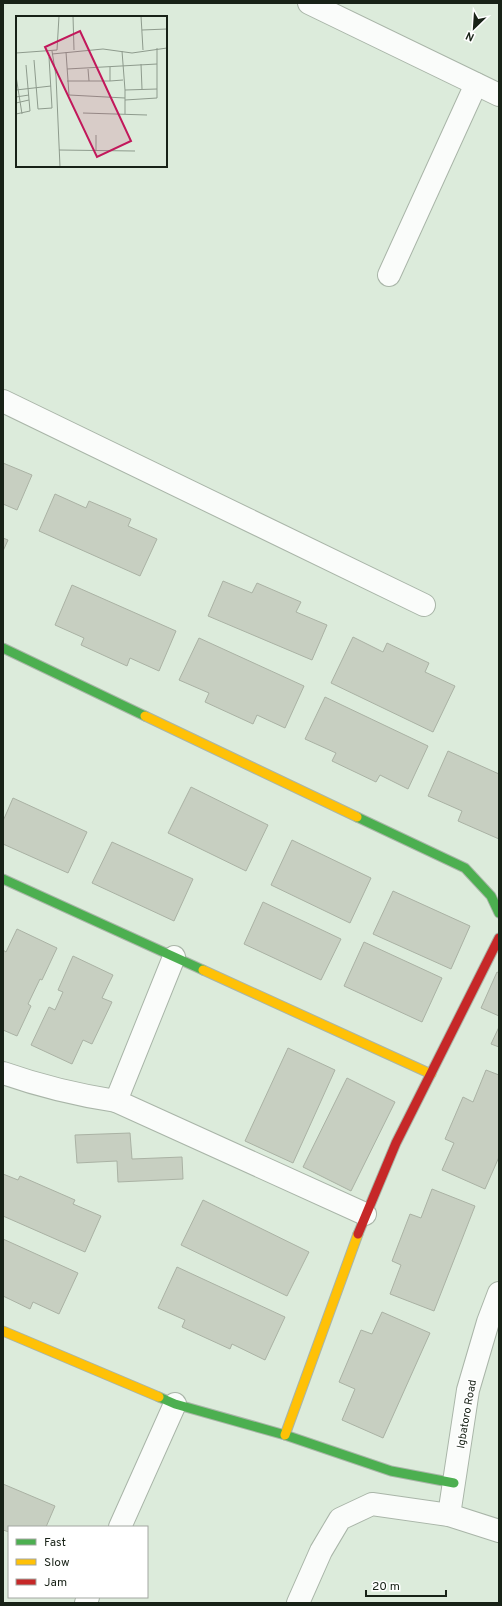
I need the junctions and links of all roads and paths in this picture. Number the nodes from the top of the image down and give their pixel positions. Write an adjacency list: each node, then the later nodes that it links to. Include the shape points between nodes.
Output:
1 (310, 3): 2 (street)
2 (476, 84): 3 (street); 4 (street)
3 (499, 95)
4 (389, 275)
5 (3, 401): 6 (street)
6 (424, 605)
7 (3, 648): 9 (street, via 465,868 491,896)
8 (3, 879): 11 (street)
9 (499, 912)
10 (499, 938): 13 (street)
11 (174, 957): 13 (street); 14 (street)
12 (3, 1073): 14 (street, via 39,1086)
13 (431, 1074): 15 (street, via 396,1143)
14 (116, 1101): 15 (street)
15 (365, 1214): 19 (street)
16 (499, 1293): 20 (street, Igbatoro Road, via 468,1390)
17 (3, 1331): 18 (street)
18 (175, 1404): 19 (street); 22 (street)
19 (285, 1435): 20 (street, via 391,1471)
20 (454, 1483): 21 (street, Igbatoro Road)
21 (449, 1515): 23 (street); 24 (street, via 372,1504 340,1519 321,1551)
22 (120, 1526)
23 (499, 1532)
24 (298, 1603)

